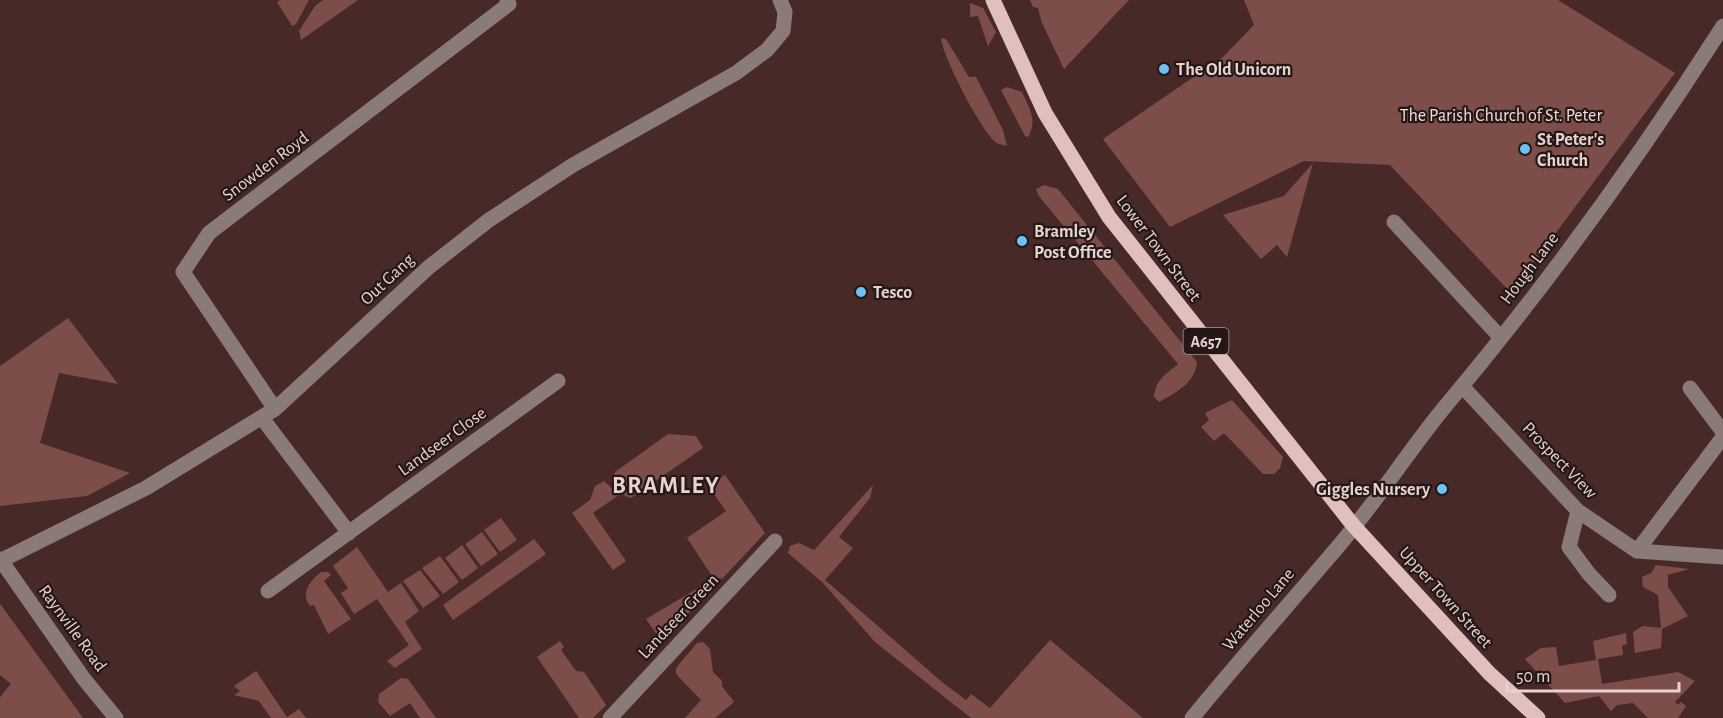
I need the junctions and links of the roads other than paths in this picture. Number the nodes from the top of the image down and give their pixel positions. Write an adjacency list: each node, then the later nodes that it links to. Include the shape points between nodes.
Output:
1 (507, 0): 10 (street, Snowden Royd, via 509,4 209,233 183,272)
2 (993, 0): 14 (main road, Lower Town Street / A657, via 1045,113 1109,217)
3 (782, 6): 10 (street, Out Gang, via 783,31 767,50 736,72 573,165 489,220 429,267)
4 (1723, 26): 6 (street, Hough Lane, via 1652,137)
5 (1394, 222): 6 (street)
6 (1502, 338): 8 (street, Hough Lane)
7 (558, 381): 15 (street, Landseer Close)
8 (1463, 387): 13 (street, Prospect View); 14 (street, Hough Lane)
9 (1690, 388): 11 (street)
10 (268, 414): 15 (street); 19 (street, Out Gang, via 146,488)
11 (1723, 432)
12 (1723, 437): 17 (street)
13 (1578, 511): 17 (street, Prospect View); 21 (street, via 1569,547)
14 (1353, 525): 24 (street, Waterloo Lane); 25 (main road, Upper Town Street / A657, via 1489,673)
15 (349, 533): 20 (street, Landseer Close)
16 (775, 540): 23 (street, Landseer Green)
17 (1637, 551): 18 (street)
18 (1723, 557)
19 (0, 560): 22 (street, Raynville Road, via 77,670)
20 (268, 591)
21 (1609, 595)
22 (116, 718)
23 (610, 718)
24 (1192, 718)
25 (1538, 718)

